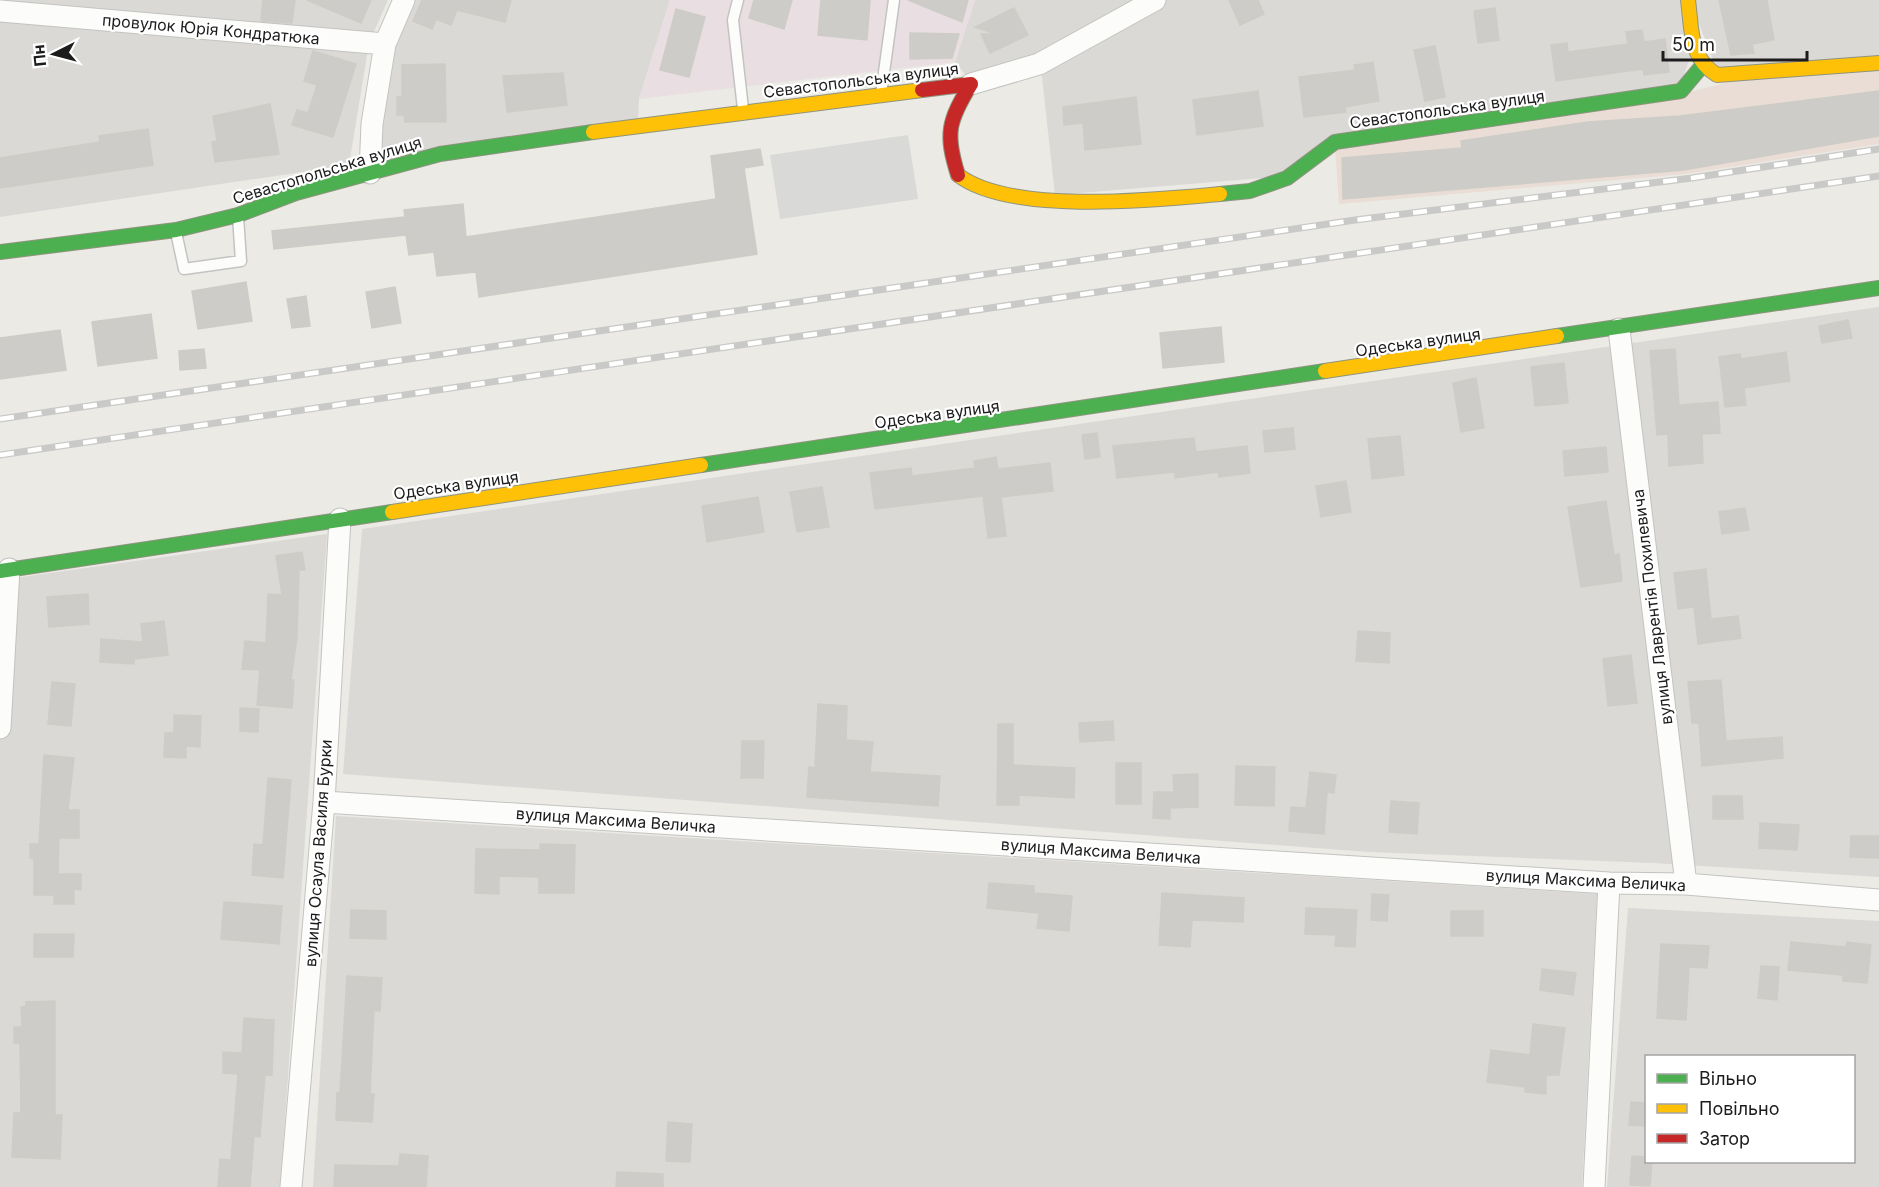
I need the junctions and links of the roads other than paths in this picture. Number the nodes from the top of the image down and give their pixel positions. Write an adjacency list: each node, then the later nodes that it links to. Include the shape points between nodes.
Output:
1 (404, 0): 7 (street)
2 (738, 0): 12 (lane, via 733,20)
3 (894, 0): 11 (lane)
4 (1155, 0): 10 (street, via 1039,64)
5 (1688, 0): 9 (street)
6 (9, 8): 7 (street, провулок Юрія Кондратюка)
7 (385, 44): 13 (street, via 372,124)
8 (1879, 63): 9 (street, via 1717,75)
9 (1701, 66): 10 (street, Севастопольська вулиця, via 1681,91 1335,142 1287,178 1250,191 1129,203 1016,197 979,189 958,176 947,130)
10 (970, 84): 11 (street, Севастопольська вулиця)
11 (881, 94): 12 (street, Севастопольська вулиця)
12 (743, 111): 13 (street, Севастопольська вулиця, via 440,154)
13 (370, 173): 14 (street, Севастопольська вулиця, via 296,193)
14 (238, 215): 15 (street, Севастопольська вулиця); 15 (lane, via 241,261 184,269)
15 (176, 230): 16 (street, Севастопольська вулиця)
16 (0, 252)
17 (1879, 288): 18 (street, Одеська вулиця)
18 (1619, 329): 19 (street, Одеська вулиця); 24 (street, вулиця Лаврентія Похилевича)
19 (340, 519): 20 (street, Одеська вулиця); 22 (street, вулиця Осаула Василя Бурки)
20 (5, 570): 21 (street)
21 (0, 728)
22 (324, 802): 23 (street, вулиця Максима Величка); 26 (street, вулиця Осаула Василя Бурки)
23 (1610, 883): 24 (street, вулиця Максима Величка); 27 (street)
24 (1686, 884): 25 (street, вулиця Максима Величка)
25 (1879, 900)
26 (291, 1187)
27 (1594, 1187)

